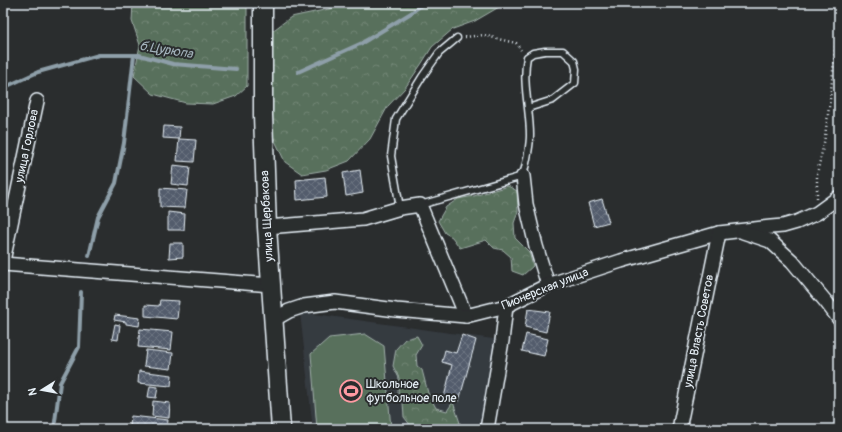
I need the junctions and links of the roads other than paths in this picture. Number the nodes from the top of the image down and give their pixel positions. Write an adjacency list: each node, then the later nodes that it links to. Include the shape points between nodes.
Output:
1 (263, 3): 9 (street, улица Щербакова)
2 (456, 38): 8 (lane, via 439,53 396,119 391,156)
3 (37, 101): 12 (street, улица Горлова)
4 (528, 108): 4 (lane, via 525,65 527,57 533,53 563,51 574,61 575,83 552,100); 5 (lane, via 530,137)
5 (524, 176): 7 (lane); 14 (street, via 526,204)
6 (839, 198): 10 (street, Пионерская улица, via 817,213 797,222)
7 (420, 205): 8 (street); 16 (street)
8 (400, 208): 9 (street, via 363,219)
9 (267, 227): 13 (street, улица Щербакова)
10 (739, 231): 11 (street, Пионерская улица); 17 (street, via 770,241 792,261)
11 (719, 233): 14 (street, Пионерская улица); 21 (street, улица Власть Советов)
12 (3, 262): 13 (street)
13 (270, 285): 18 (street, улица Щербакова)
14 (548, 285): 15 (street, Пионерская улица)
15 (506, 306): 16 (street, Пионерская улица); 20 (street)
16 (466, 316): 18 (street, Пионерская улица, via 335,302 304,306)
17 (839, 319)
18 (273, 320): 19 (street, улица Щербакова)
19 (281, 429)
20 (487, 429)
21 (679, 429)

